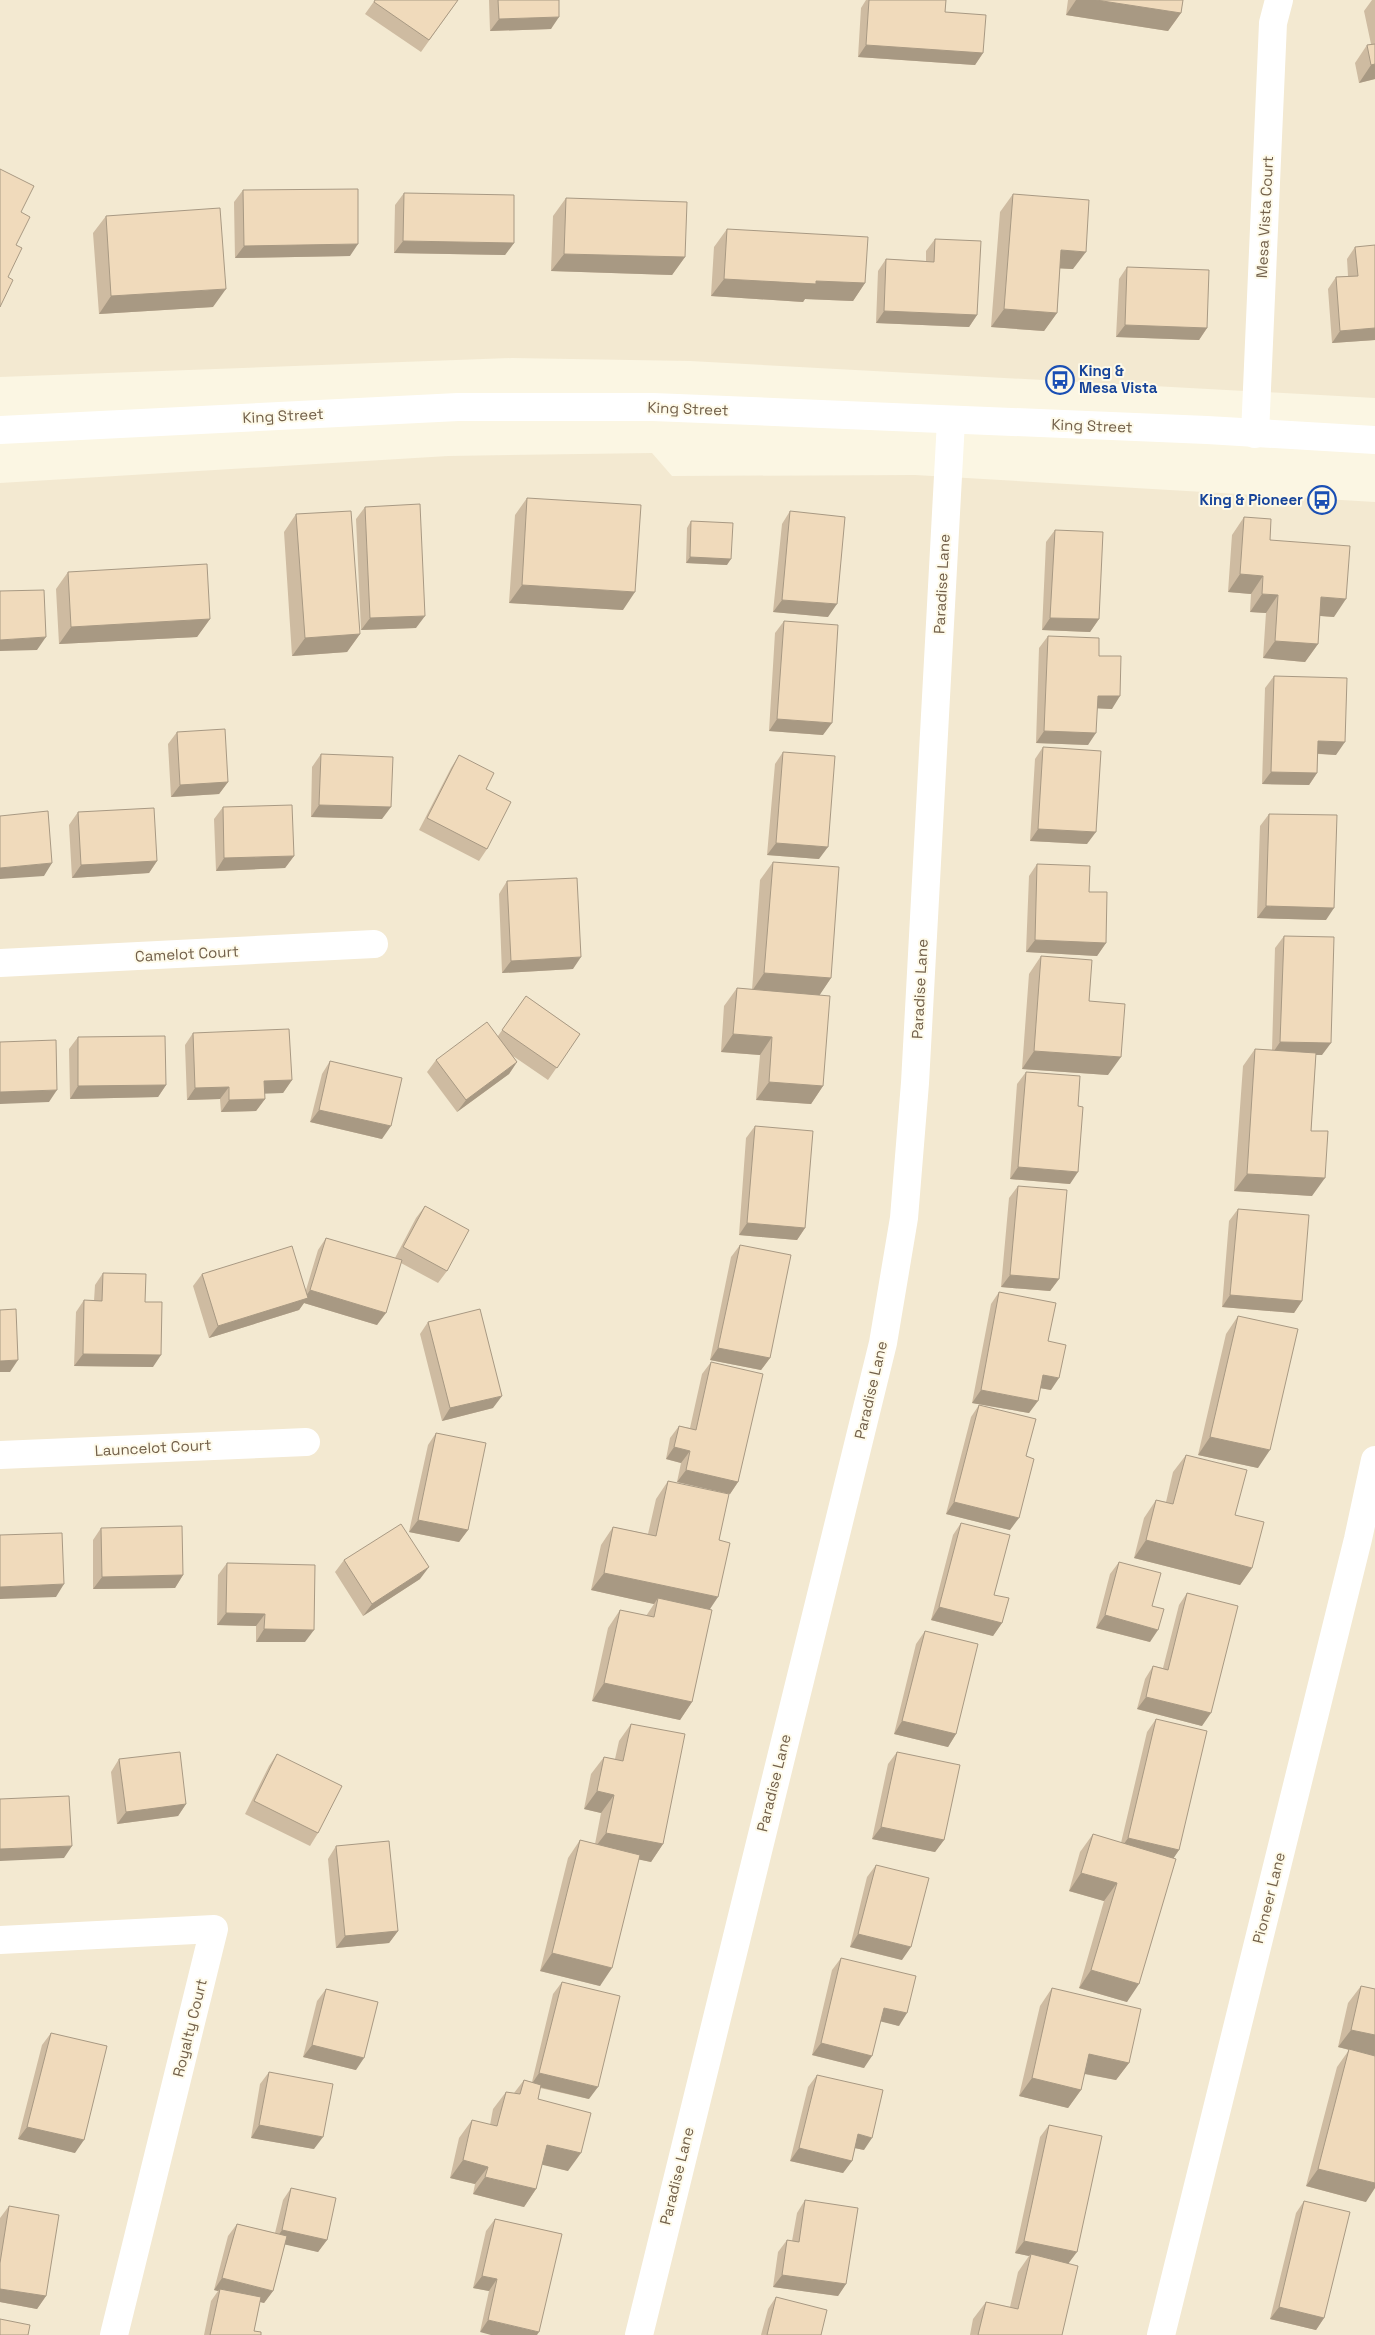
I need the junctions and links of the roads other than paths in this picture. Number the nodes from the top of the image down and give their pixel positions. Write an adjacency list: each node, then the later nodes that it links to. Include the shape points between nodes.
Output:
1 (1279, 0): 4 (street, Mesa Vista Court, via 1274,23)
2 (951, 421): 3 (street, King Street, via 653,407 458,407); 4 (street, King Street); 13 (street, Paradise Lane, via 915,1083 904,1218 882,1343)
3 (0, 430)
4 (1255, 434): 5 (street, King Street)
5 (1375, 440)
6 (374, 944): 7 (street, Camelot Court)
7 (0, 963)
8 (306, 1442): 9 (street, Launcelot Court)
9 (0, 1455)
10 (1375, 1460): 14 (street, Pioneer Lane)
11 (0, 1940): 12 (street, Royalty Court, via 214,1929)
12 (114, 2335)
13 (639, 2335)
14 (1161, 2335)

